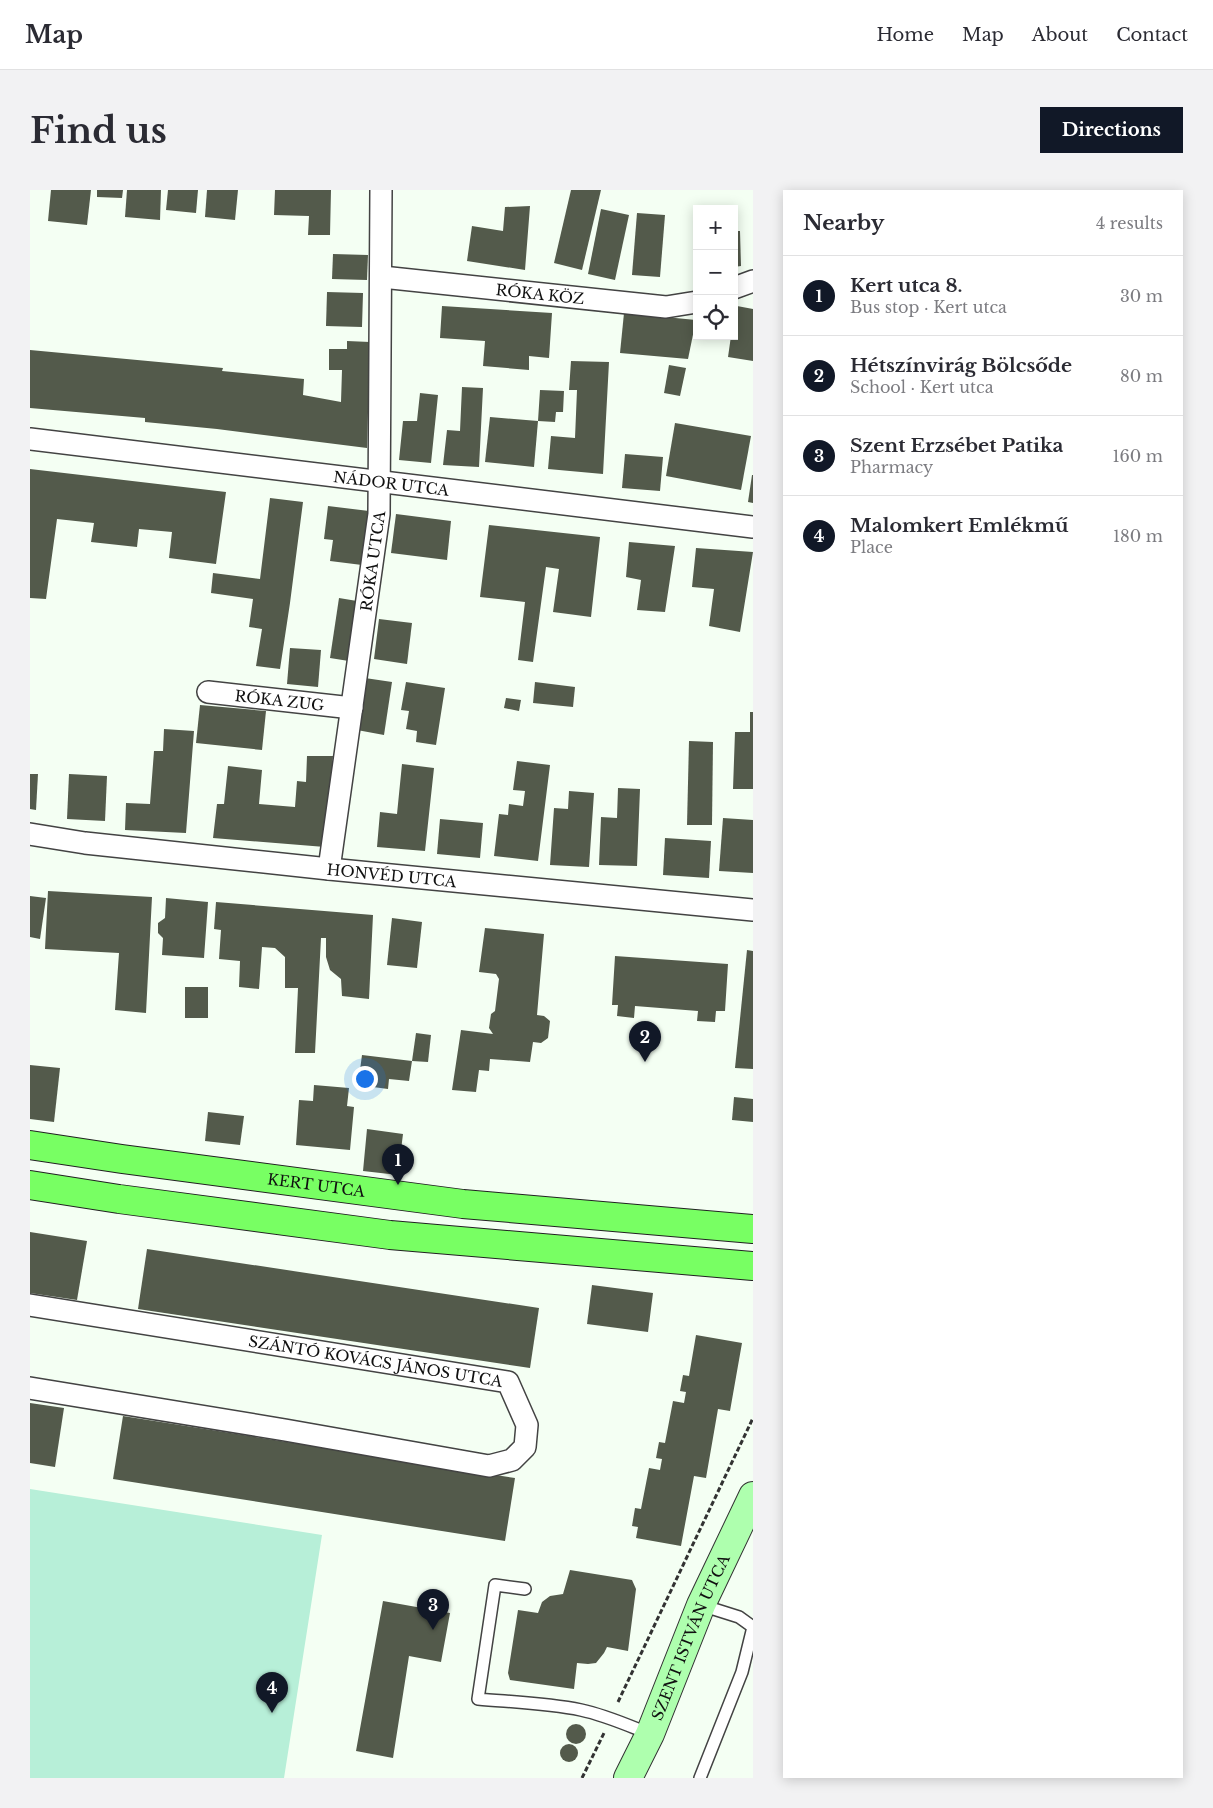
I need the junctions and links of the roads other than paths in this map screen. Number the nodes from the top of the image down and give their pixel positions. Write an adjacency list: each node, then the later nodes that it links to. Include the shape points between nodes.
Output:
1 (381, 190): 2 (street, RÓKA UTCA)
2 (382, 277): 5 (street, RÓKA KÖZ, via 666,307); 7 (street, RÓKA UTCA)
3 (753, 281): 4 (street)
4 (738, 287)
5 (693, 303)
6 (30, 439): 7 (street, NÁDOR UTCA)
7 (379, 481): 8 (street, NÁDOR UTCA); 10 (street, RÓKA UTCA, via 379,514)
8 (753, 527)
9 (208, 692): 10 (street, RÓKA ZUG)
10 (352, 708): 12 (street, RÓKA UTCA)
11 (30, 834): 12 (street, HONVÉD UTCA, via 85,843)
12 (329, 869): 13 (street, HONVÉD UTCA)
13 (753, 910)
14 (30, 1145): 16 (main road, KERT UTCA, via 463,1204)
15 (30, 1185): 17 (main road, via 390,1235)
16 (753, 1229)
17 (752, 1266)
18 (30, 1306): 19 (street, SZÁNTÓ KOVÁCS JÁNOS UTCA, via 508,1382 527,1425 525,1447 512,1460 489,1466)
19 (30, 1388)
20 (753, 1496): 22 (main road, SZENT ISTVÁN UTCA)
21 (525, 1589): 24 (lane, via 494,1585 478,1699 582,1710)
22 (701, 1605): 23 (lane, via 739,1617); 24 (main road, SZENT ISTVÁN UTCA)
23 (753, 1628): 26 (lane, via 742,1672)
24 (650, 1734): 25 (main road, SZENT ISTVÁN UTCA)
25 (628, 1778)
26 (700, 1778)

